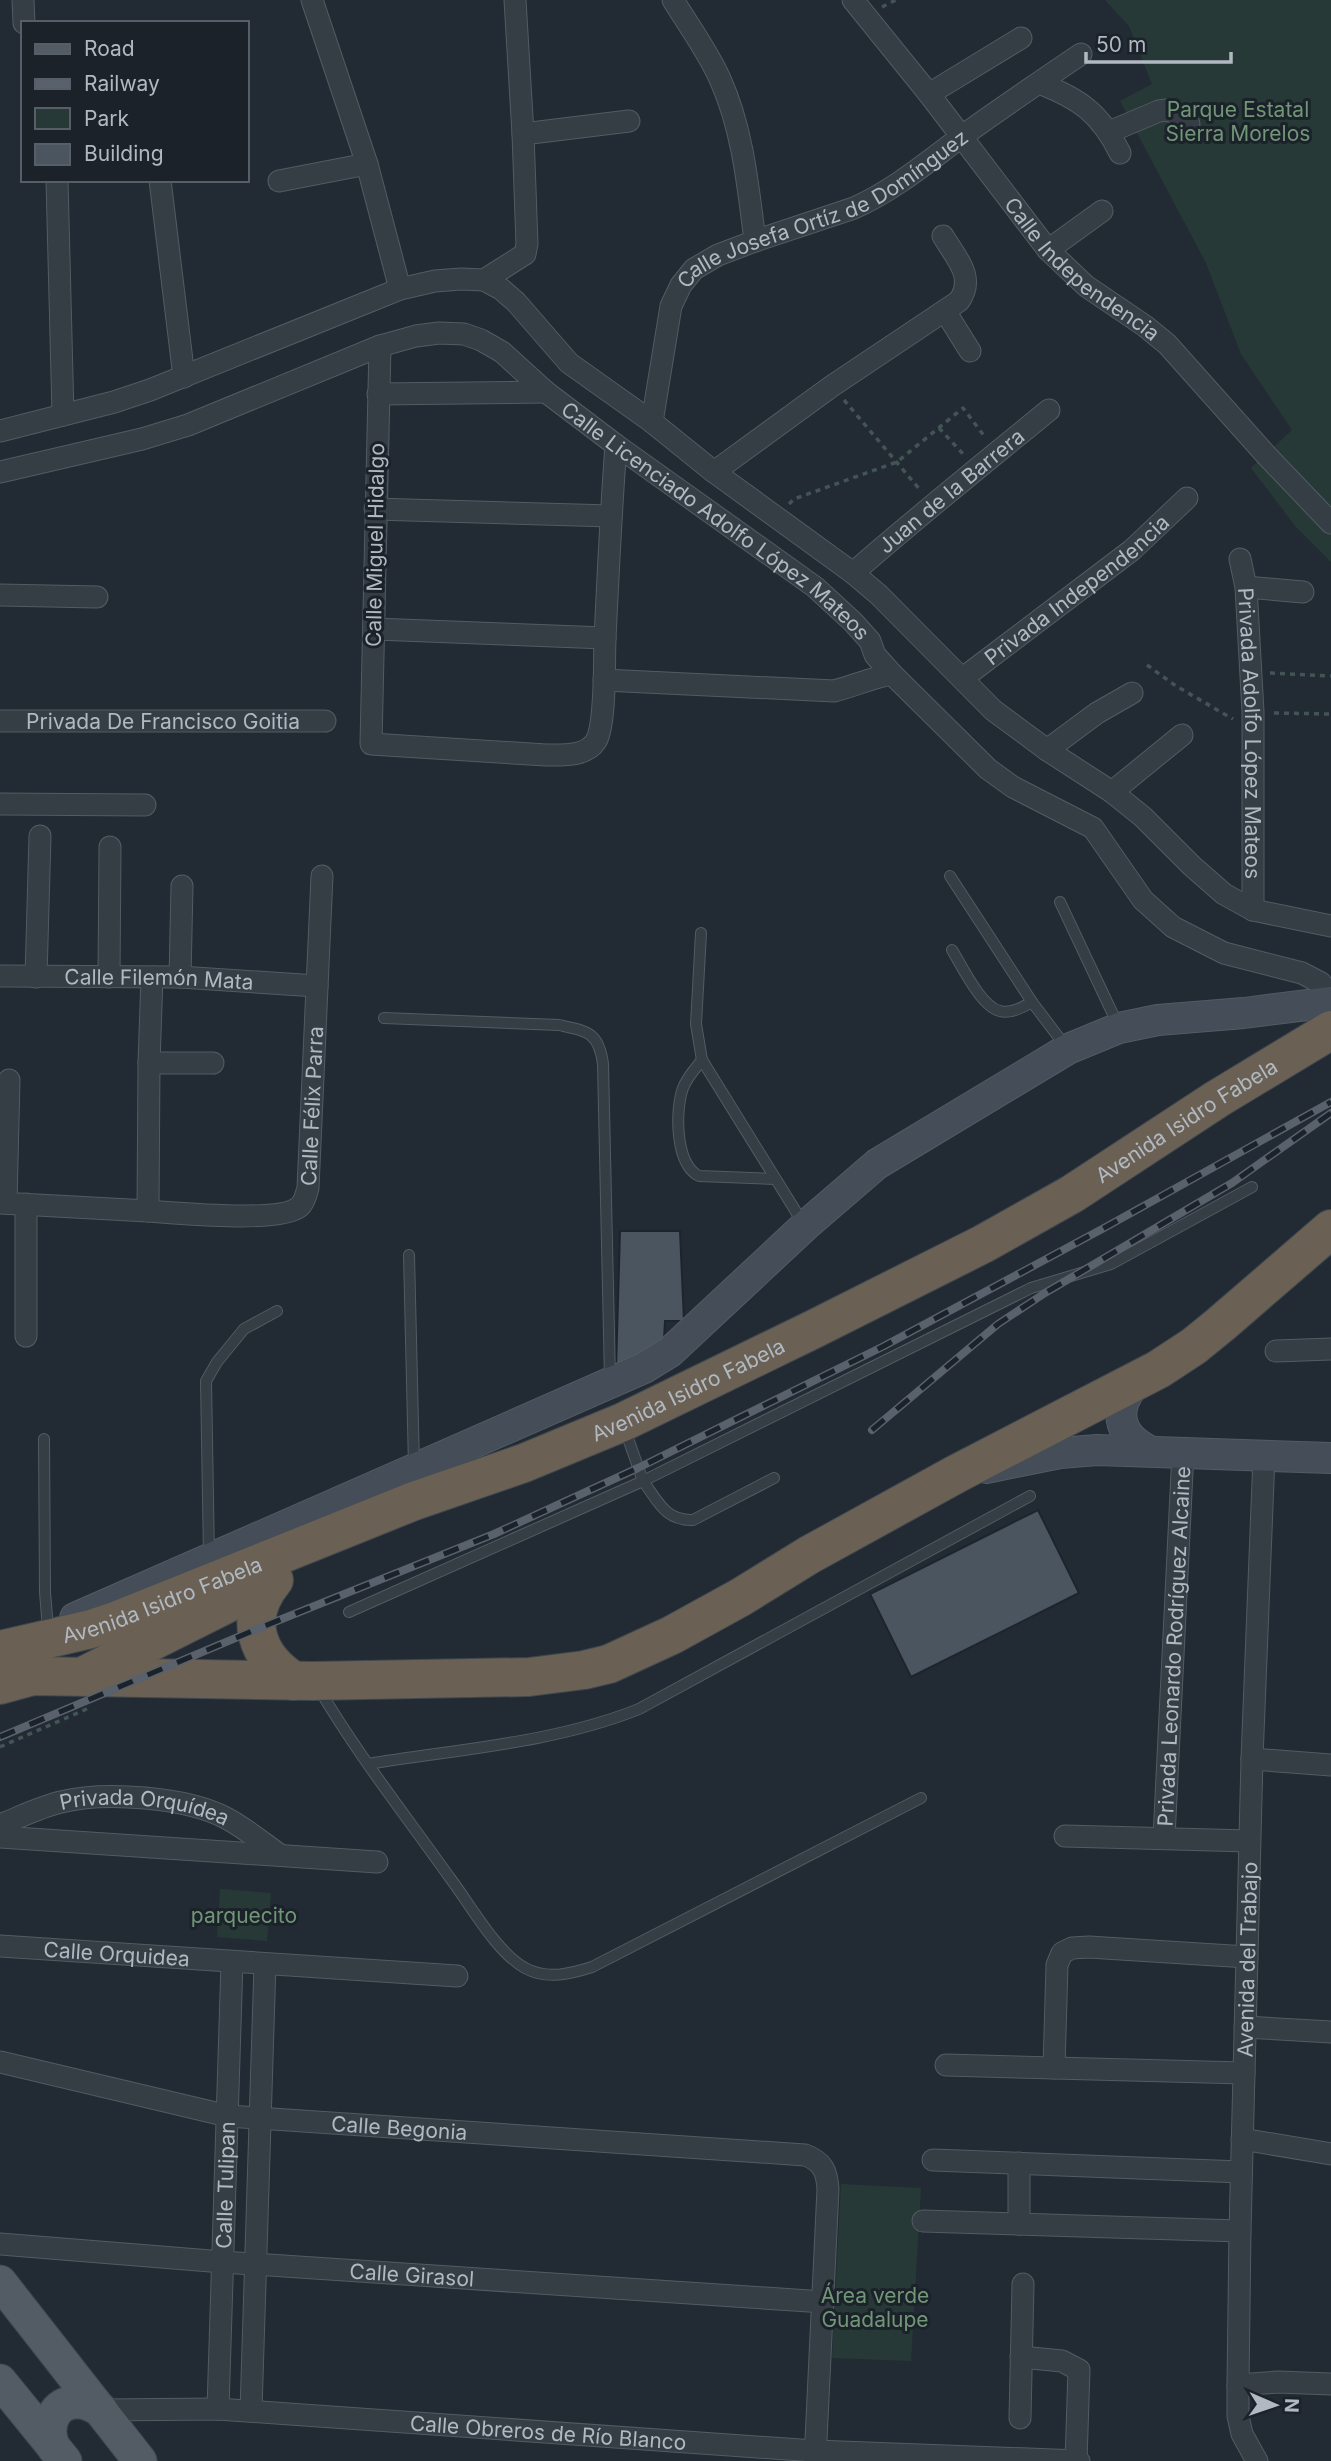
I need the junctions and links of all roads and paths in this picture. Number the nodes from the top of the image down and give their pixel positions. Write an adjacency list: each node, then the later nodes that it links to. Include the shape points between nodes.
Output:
1 (23, 0): 6 (street)
2 (312, 0): 17 (street)
3 (514, 0): 14 (street)
4 (673, 0): 23 (street, via 729,101 742,147)
5 (853, 0): 10 (street, Calle Independencia)
6 (24, 21)
7 (1021, 38): 10 (street)
8 (1081, 54): 9 (street, Calle Josefa Ortíz de Domínguez)
9 (1040, 83): 13 (street, via 1082,103); 15 (street, Calle Josefa Ortíz de Domínguez)
10 (929, 93): 15 (street, Calle Independencia)
11 (629, 121): 14 (street)
12 (1189, 124): 13 (street, via 1167,110)
13 (1109, 132): 16 (street)
14 (523, 134): 25 (street, via 524,254)
15 (961, 137): 23 (street, Calle Josefa Ortíz de Domínguez, via 876,198); 24 (street, Calle Independencia)
16 (1119, 153)
17 (367, 164): 18 (street); 26 (street)
18 (279, 181)
19 (57, 182): 35 (street)
20 (160, 182): 30 (street)
21 (1102, 211): 24 (street)
22 (943, 236): 27 (street, via 968,282 959,301)
23 (755, 241): 36 (street, Calle Josefa Ortíz de Domínguez, via 694,269 681,285 665,330)
24 (1048, 250): 50 (street, Calle Independencia, via 1086,286 1167,344)
25 (484, 280): 26 (street, via 435,281); 36 (street, Calle Licenciado Adolfo López Mateos, via 516,302 569,363)
26 (400, 289): 30 (street)
27 (945, 311): 29 (street); 31 (street)
28 (380, 346): 32 (street, Calle Licenciado Adolfo López Mateos, via 416,336 464,334 502,352); 33 (street, Calle Miguel Hidalgo); 43 (street, Calle Licenciado Adolfo López Mateos, via 188,425)
29 (970, 351)
30 (184, 377): 35 (street)
31 (832, 386): 41 (path); 44 (street)
32 (546, 392): 33 (street); 39 (street, Calle Licenciado Adolfo López Mateos)
33 (378, 394): 47 (street, Calle Miguel Hidalgo)
34 (1049, 411): 40 (street, Juan de la Barrera)
35 (63, 415): 38 (street)
36 (652, 422): 44 (street, Calle Licenciado Adolfo López Mateos)
37 (939, 428): 40 (path, via 963,408); 41 (path); 42 (path)
38 (0, 431)
39 (616, 445): 48 (street); 61 (street, Calle Licenciado Adolfo López Mateos, via 815,587 870,641 875,655)
40 (996, 453): 42 (street, Juan de la Barrera)
41 (897, 463): 46 (path); 49 (path, via 794,499)
42 (977, 470): 46 (street, Juan de la Barrera)
43 (0, 472)
44 (714, 472): 49 (street, Calle Licenciado Adolfo López Mateos)
45 (1187, 498): 63 (street, Privada Independencia, via 1132,550)
46 (932, 504): 52 (street, Juan de la Barrera)
47 (375, 509): 48 (street); 57 (street, Calle Miguel Hidalgo)
48 (611, 516): 58 (street)
49 (775, 516): 52 (street, Calle Licenciado Adolfo López Mateos)
50 (1331, 523)
51 (1240, 559): 53 (street, Privada Adolfo López Mateos)
52 (853, 573): 63 (street, Calle Licenciado Adolfo López Mateos)
53 (1246, 587): 54 (street); 60 (street, Privada Adolfo López Mateos)
54 (1303, 593)
55 (0, 595): 56 (street)
56 (97, 597)
57 (375, 629): 58 (street); 64 (street, Calle Miguel Hidalgo, via 371,744 546,755 584,751 595,743 599,730)
58 (605, 638): 64 (street)
59 (1147, 665): 69 (path, via 1176,686)
60 (1250, 672): 62 (path); 69 (street, Privada Adolfo López Mateos)
61 (892, 674): 64 (street, via 834,691); 92 (street, Calle Licenciado Adolfo López Mateos, via 988,769 1093,828 1143,900 1173,927 1224,953 1303,973 1321,983)
62 (1331, 676)
63 (963, 678): 71 (street, Calle Licenciado Adolfo López Mateos, via 993,710)
64 (604, 680)
65 (1132, 693): 71 (street)
66 (1331, 714): 69 (path)
67 (0, 721): 68 (street, Privada De Francisco Goitia)
68 (324, 721)
69 (1253, 721): 81 (street, Privada Adolfo López Mateos)
70 (1182, 735): 72 (street)
71 (1047, 750): 72 (street, Calle Licenciado Adolfo López Mateos)
72 (1112, 792): 81 (street, Calle Licenciado Adolfo López Mateos, via 1224,894)
73 (0, 804): 74 (street)
74 (145, 805)
75 (40, 836): 86 (street)
76 (110, 847): 87 (street)
77 (322, 876): 90 (street, Calle Félix Parra)
78 (950, 876): 91 (lane)
79 (182, 886): 89 (street)
80 (1060, 902): 94 (lane)
81 (1253, 910): 82 (street, Calle Licenciado Adolfo López Mateos)
82 (1331, 926)
83 (701, 933): 97 (lane, via 696,1024)
84 (952, 950): 91 (lane, via 991,1007 1009,1012)
85 (0, 976): 86 (street, Calle Filemón Mata)
86 (36, 976): 87 (street, Calle Filemón Mata)
87 (109, 977): 88 (street, Calle Filemón Mata)
88 (152, 977): 89 (street, Calle Filemón Mata); 98 (street)
89 (180, 977): 90 (street, Calle Filemón Mata)
90 (317, 986): 105 (street, Calle Félix Parra, via 308,1188 300,1206 274,1214)
91 (1032, 1002): 96 (lane)
92 (1331, 1002): 94 (main road); 101 (highway, via 1273,1044)
93 (384, 1018): 114 (lane, via 559,1025 584,1030 596,1038 603,1064)
94 (1119, 1028): 96 (main road)
95 (1331, 1030): 101 (highway, Avenida Isidro Fabela)
96 (1068, 1049): 106 (main road, via 877,1164)
97 (702, 1060): 102 (lane); 102 (lane, via 682,1090 680,1149 684,1161 699,1176)
98 (149, 1063): 99 (street); 105 (street)
99 (213, 1063)
100 (9, 1080): 104 (street)
101 (1217, 1099): 115 (highway, Avenida Isidro Fabela, via 1072,1194 983,1244)
102 (775, 1179): 106 (lane)
103 (1252, 1187): 125 (lane, via 1111,1264 1031,1288)
104 (11, 1203): 105 (street, Calle Félix Parra); 110 (street)
105 (148, 1211)
106 (805, 1226): 114 (main road, via 670,1352)
107 (1331, 1229): 113 (highway, Avenida Isidro Fabela, via 1194,1346)
108 (409, 1255): 122 (lane)
109 (277, 1311): 127 (lane, via 244,1329 206,1381)
110 (26, 1336)
111 (1327, 1345): 112 (street)
112 (1276, 1351)
113 (1138, 1381): 117 (main road, via 1121,1413 1126,1432); 123 (highway, Avenida Isidro Fabela)
114 (611, 1382): 122 (main road)
115 (623, 1422): 121 (highway, Avenida Isidro Fabela); 125 (lane)
116 (44, 1439): 130 (lane)
117 (1148, 1450): 118 (main road); 123 (main road, via 1060,1453)
118 (1183, 1452): 119 (main road); 144 (street, Privada Leonardo Rodríguez Alcaine)
119 (1264, 1456): 120 (main road); 137 (street, Avenida del Trabajo)
120 (1331, 1458)
121 (524, 1463): 128 (highway, via 469,1493); 131 (highway, Avenida Isidro Fabela, via 414,1501 118,1620)
122 (414, 1469): 127 (main road)
123 (958, 1473): 132 (highway, Avenida Isidro Fabela, via 672,1635 608,1664 529,1677)
124 (774, 1478): 125 (lane, via 693,1520 681,1521 670,1517)
125 (643, 1481): 129 (lane)
126 (1030, 1496): 138 (lane, via 631,1713 554,1735)
127 (209, 1559): 130 (main road)
128 (274, 1580): 132 (highway, via 259,1602 259,1640 270,1663); 134 (highway)
129 (349, 1612)
130 (48, 1629): 131 (main road)
131 (0, 1649)
132 (304, 1681): 134 (highway, Avenida Isidro Fabela, via 183,1681); 138 (lane)
133 (0, 1685): 134 (highway, Avenida Isidro Fabela, via 33,1676)
134 (87, 1691): 135 (highway); 136 (path)
135 (0, 1711)
136 (0, 1746)
137 (1252, 1759): 139 (street); 145 (street, Avenida del Trabajo)
138 (368, 1764): 140 (lane, via 495,1940 525,1968 545,1975 568,1975 593,1967)
139 (1331, 1765)
140 (921, 1798)
141 (0, 1825): 146 (street, Privada Orquídea, via 62,1801 161,1800 226,1818)
142 (1065, 1836): 144 (street)
143 (0, 1837): 146 (street, Privada Orquídea)
144 (1164, 1838): 145 (street, Privada Leonardo Rodríguez Alcaine)
145 (1249, 1841): 149 (street, Avenida del Trabajo)
146 (282, 1856): 147 (street, Privada Orquídea)
147 (377, 1863)
148 (0, 1945): 150 (street, Calle Orquidea)
149 (1247, 1957): 153 (street, Avenida del Trabajo); 157 (street, via 1089,1947 1062,1952 1057,1965)
150 (232, 1962): 151 (street); 159 (street, Calle Tulipan)
151 (265, 1964): 152 (street); 160 (street, Calle Tulipan)
152 (457, 1976)
153 (1245, 2027): 154 (street); 158 (street, Avenida del Trabajo)
154 (1331, 2032)
155 (0, 2062): 159 (street, Calle Begonia)
156 (946, 2065): 157 (street)
157 (1054, 2068): 158 (street)
158 (1244, 2073): 161 (street, Avenida del Trabajo)
159 (228, 2116): 160 (street, Calle Begonia); 170 (street, Calle Tulipan)
160 (260, 2117): 171 (street, Calle Tulipan); 174 (street, Calle Begonia, via 805,2155 824,2167 827,2179)
161 (1242, 2139): 162 (street); 165 (street, Avenida del Trabajo)
162 (1331, 2154)
163 (933, 2160): 164 (street)
164 (1019, 2163): 165 (street); 167 (street)
165 (1241, 2172): 168 (street, Avenida del Trabajo)
166 (923, 2221): 167 (street)
167 (1019, 2224): 168 (street)
168 (1240, 2231): 178 (street, Avenida del Trabajo)
169 (0, 2244): 170 (street, Calle Girasol)
170 (223, 2262): 171 (street, Calle Girasol); 179 (street, Calle Tulipan)
171 (256, 2264): 174 (street, Calle Girasol); 181 (street, Calle Tulipan)
172 (0, 2282): 180 (main road)
173 (1023, 2284): 175 (street)
174 (824, 2302): 184 (street)
175 (1021, 2357): 182 (street); 186 (street, via 1062,2361 1079,2370)
176 (0, 2381): 183 (main road)
177 (1331, 2384): 178 (street)
178 (1238, 2385): 187 (street, Avenida del Trabajo, via 1242,2434)
179 (218, 2409): 180 (street, Calle Obreros de Río Blanco); 181 (street, Calle Obreros de Río Blanco)
180 (100, 2410): 183 (main road, via 82,2402 58,2408 49,2431); 185 (main road)
181 (251, 2411): 184 (street, Calle Obreros de Río Blanco)
182 (1020, 2418)
183 (60, 2454)
184 (815, 2456): 186 (street, Calle Obreros de Río Blanco)
185 (140, 2461)
186 (1077, 2461)
187 (1257, 2461)

